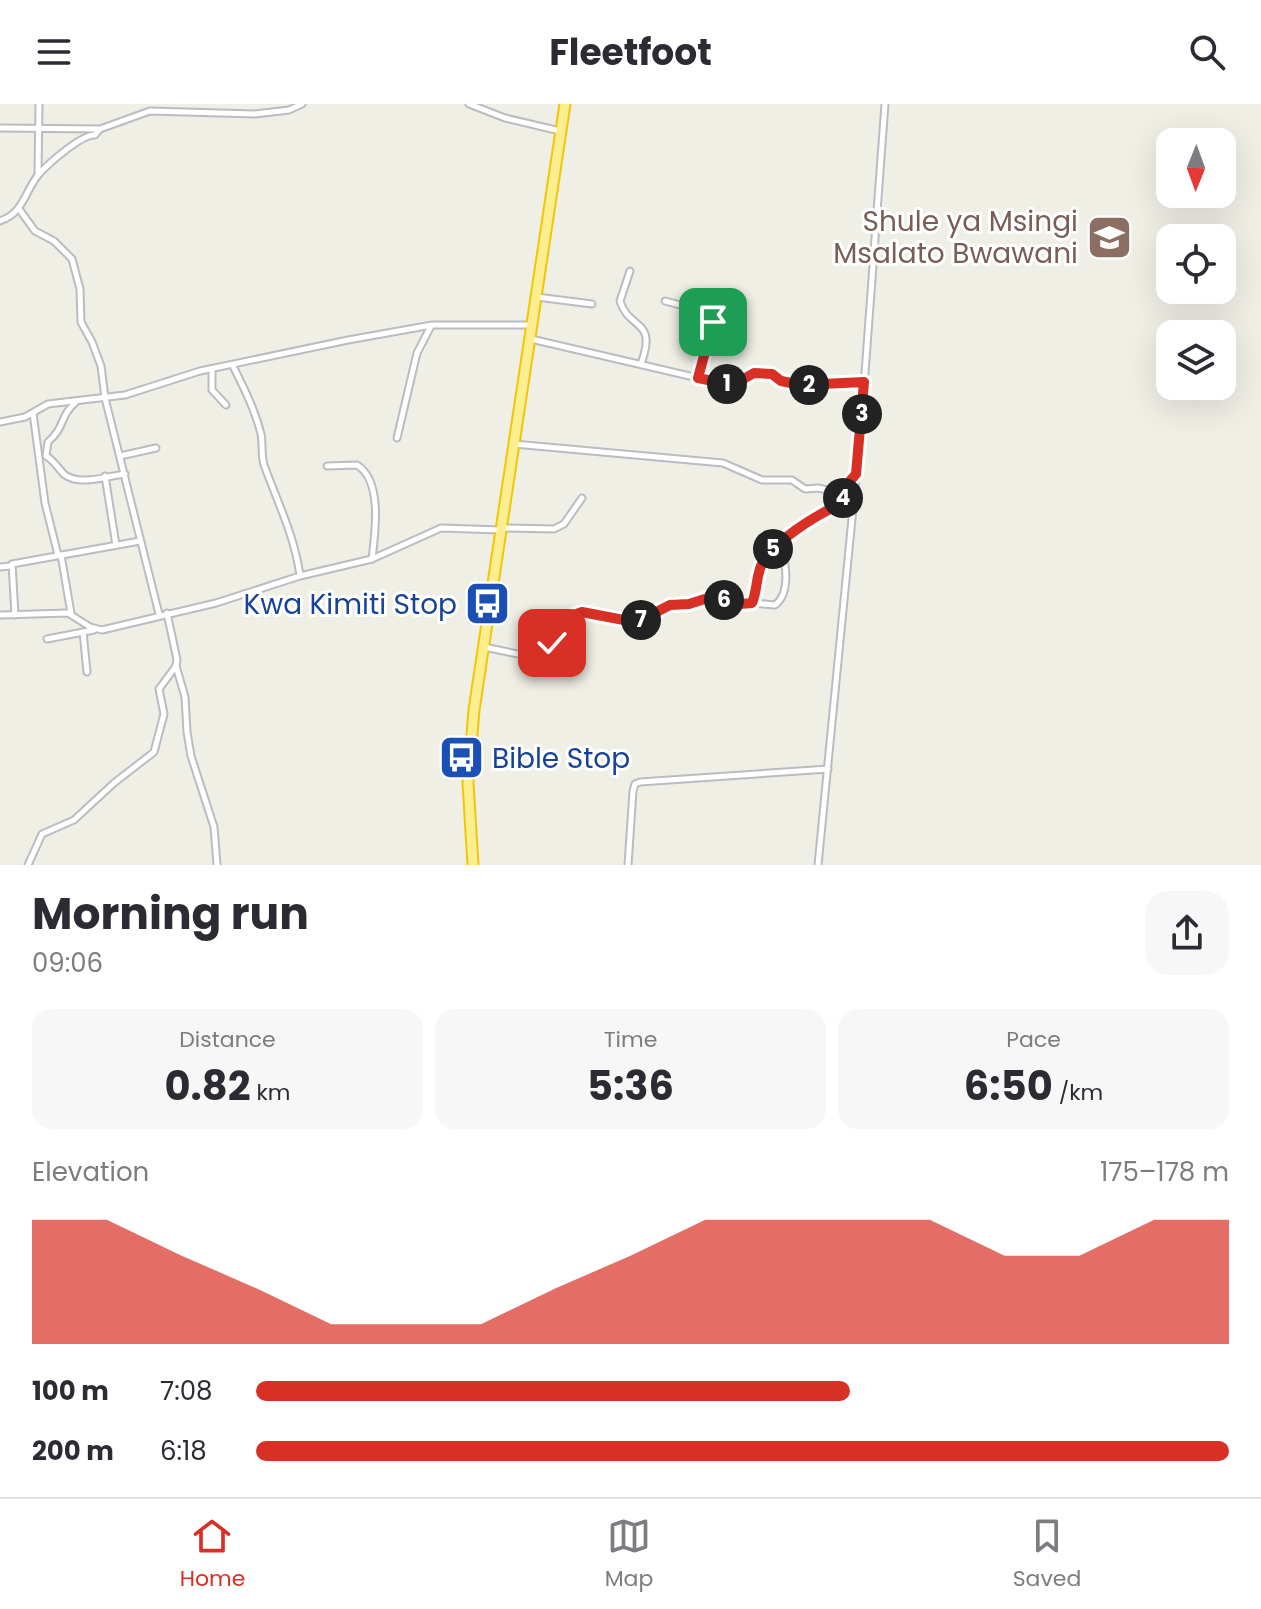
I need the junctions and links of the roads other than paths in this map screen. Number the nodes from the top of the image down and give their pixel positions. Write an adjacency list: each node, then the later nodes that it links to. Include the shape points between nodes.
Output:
1 (39, 104): 9 (street)
2 (260, 104): 7 (street)
3 (302, 104): 7 (street)
4 (469, 104): 11 (street)
5 (565, 104): 11 (highway)
6 (885, 104): 26 (street)
7 (259, 113): 10 (street, via 150,111)
8 (0, 128): 9 (street)
9 (39, 128): 10 (street); 12 (street)
10 (100, 129): 12 (street)
11 (560, 131): 16 (highway)
12 (38, 175): 13 (street)
13 (19, 209): 14 (street); 27 (street, via 35,231 72,259 81,322 101,366)
14 (0, 221)
15 (630, 271): 22 (street, via 620,301 647,340)
16 (536, 297): 18 (street); 20 (highway)
17 (665, 301): 25 (street, via 711,316)
18 (592, 304)
19 (432, 325): 20 (street); 23 (street); 32 (street, via 417,353)
20 (532, 325): 21 (highway)
21 (531, 339): 22 (street); 33 (highway)
22 (641, 364): 25 (street)
23 (233, 366): 24 (street); 50 (street, via 260,430 262,460 292,533)
24 (212, 369): 27 (street); 29 (street, via 212,390)
25 (698, 378): 26 (street, via 733,385 754,373 801,385)
26 (864, 382): 38 (street)
27 (105, 398): 28 (street); 35 (street)
28 (76, 402): 30 (street, via 48,404); 39 (street, via 64,412 46,456 75,480)
29 (226, 405)
30 (33, 413): 31 (street); 46 (street, via 45,503)
31 (0, 422)
32 (397, 438)
33 (514, 444): 40 (street, via 714,462 762,480 796,481 805,489); 42 (highway)
34 (156, 448): 35 (street)
35 (120, 456): 37 (street)
36 (327, 466): 47 (street, via 357,465 367,474 377,517)
37 (125, 474): 39 (street); 43 (street)
38 (856, 474): 40 (street); 62 (street)
39 (105, 476): 45 (street)
40 (844, 488): 44 (street, via 840,504)
41 (582, 498): 42 (street, via 564,524 554,529)
42 (500, 529): 47 (street, via 441,528); 59 (highway)
43 (140, 541): 45 (street); 53 (street)
44 (781, 542): 51 (street, via 762,564); 51 (street, via 786,570 781,600 775,605)
45 (116, 545): 46 (street)
46 (60, 555): 48 (street); 52 (street)
47 (372, 559): 50 (street)
48 (10, 566): 49 (street); 55 (street)
49 (0, 567)
50 (300, 576): 53 (street, via 216,603)
51 (752, 603): 59 (street, via 708,598 670,605 639,621 582,612 563,623 545,653 532,657)
52 (72, 613): 55 (street); 56 (street)
53 (163, 613): 56 (street); 60 (street)
54 (0, 615): 55 (street)
55 (15, 615)
56 (95, 630): 57 (street)
57 (83, 632): 58 (street); 61 (street)
58 (47, 639)
59 (483, 647): 65 (highway, via 468,783)
60 (176, 666): 63 (street, via 159,689 164,714 154,752 74,820 42,834); 64 (street, via 191,756 214,827)
61 (87, 672)
62 (828, 769): 66 (street, via 635,784); 67 (street)
63 (28, 865)
64 (217, 865)
65 (473, 865)
66 (628, 865)
67 (818, 865)

